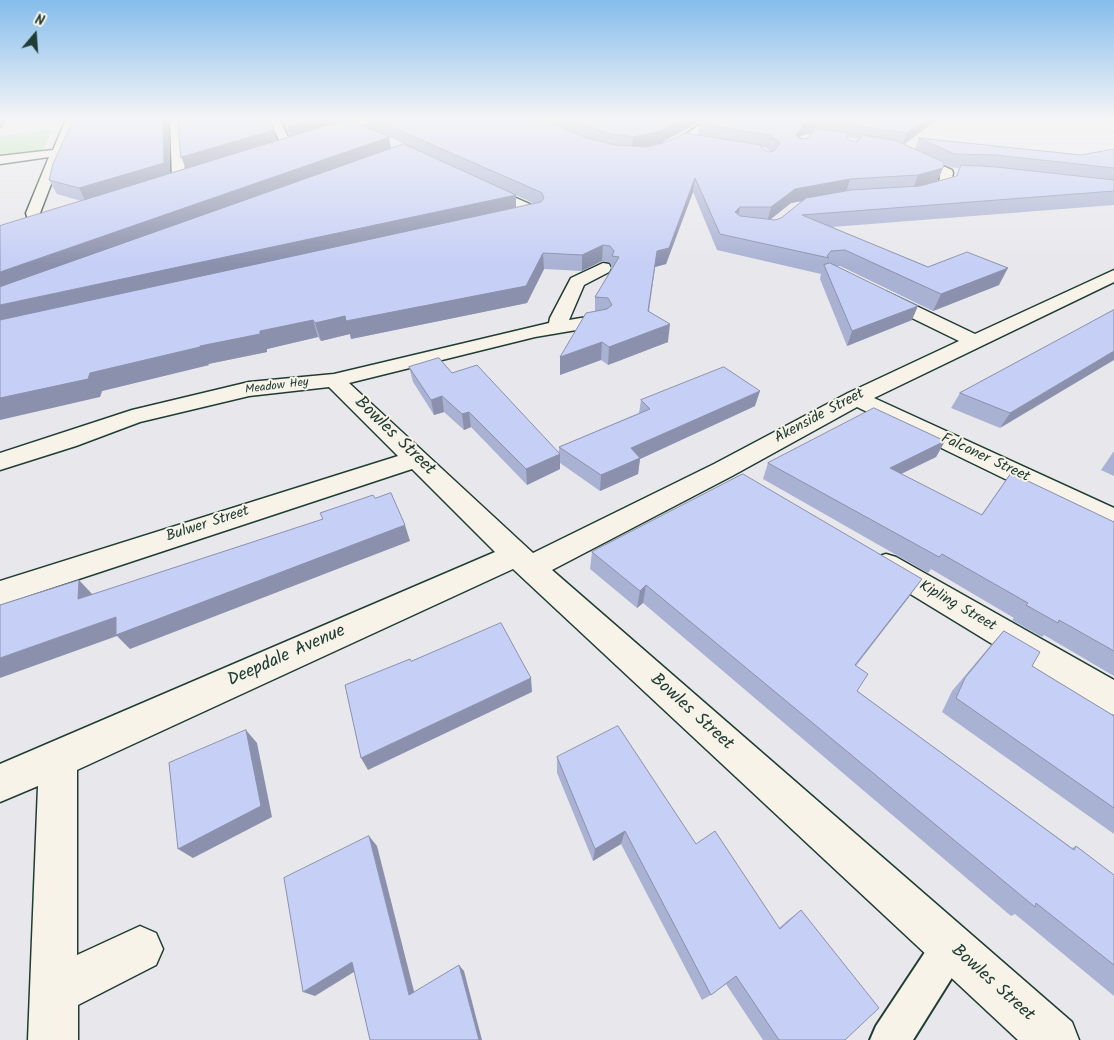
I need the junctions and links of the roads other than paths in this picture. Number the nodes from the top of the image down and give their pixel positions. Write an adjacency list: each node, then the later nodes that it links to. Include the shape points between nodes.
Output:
1 (50, 168): 10 (street, via 33,213 33,217 46,221)
2 (178, 168): 6 (street)
3 (935, 168): 4 (street)
4 (947, 173): 5 (street); 8 (street, via 945,184)
5 (964, 174)
6 (179, 180)
7 (466, 180): 9 (street, via 536,212)
8 (904, 196)
9 (497, 221)
10 (25, 228)
11 (603, 268): 15 (street, via 577,282 559,318)
12 (1114, 275): 16 (street, Akenside Street)
13 (868, 289): 16 (street)
14 (600, 321): 15 (street, Meadow Hey)
15 (559, 326): 17 (street, Meadow Hey)
16 (975, 341): 18 (street, Akenside Street)
17 (334, 380): 19 (street, Bowles Street); 20 (street, Meadow Hey, via 249,389 132,417 67,442)
18 (856, 398): 21 (street, Akenside Street); 23 (street, Falconer Street)
19 (417, 459): 25 (street, Bowles Street); 26 (street, Bulwer Street)
20 (0, 462)
21 (723, 470): 22 (street); 25 (street, Akenside Street)
22 (748, 485)
23 (1114, 520)
24 (859, 550): 27 (street, Kipling Street)
25 (523, 562): 28 (street, Deepdale Avenue); 30 (street, Bowles Street)
26 (0, 593)
27 (1114, 699)
28 (58, 759): 29 (street, Deepdale Avenue); 32 (street)
29 (0, 783)
30 (950, 947): 34 (lane); 35 (street, Bowles Street)
31 (140, 949): 32 (street)
32 (53, 992): 33 (street)
33 (53, 1040)
34 (890, 1040)
35 (1054, 1040)

